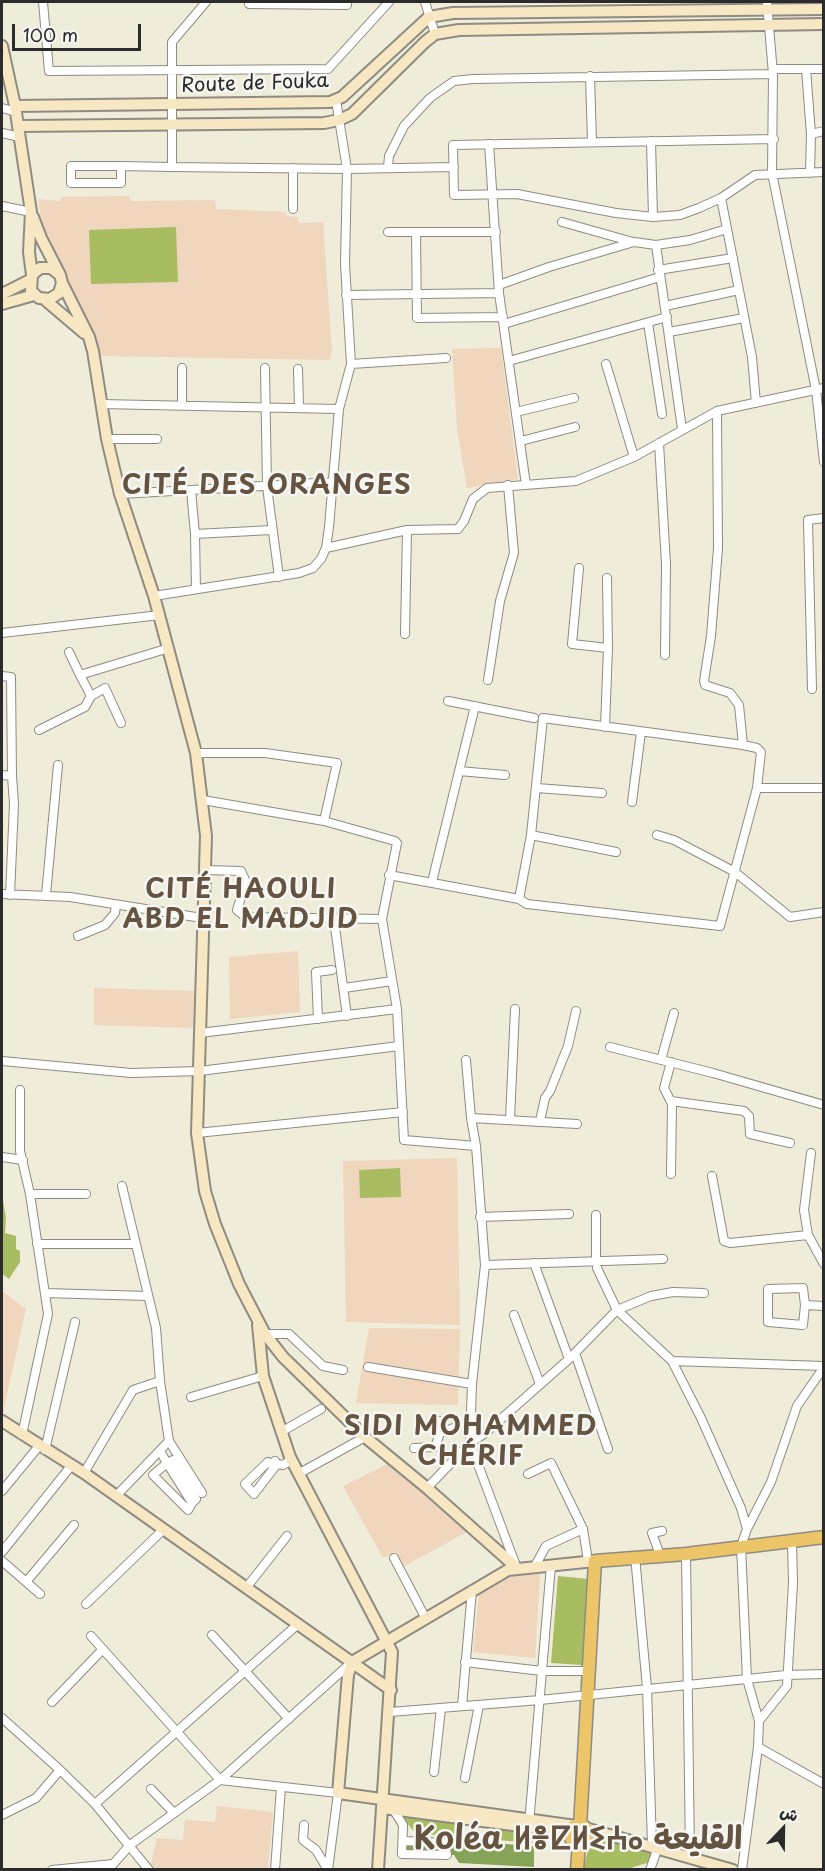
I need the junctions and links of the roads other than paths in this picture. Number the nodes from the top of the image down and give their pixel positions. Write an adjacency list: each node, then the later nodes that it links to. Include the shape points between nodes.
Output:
1 (43, 2): 17 (street, via 49,71)
2 (206, 2): 17 (street, via 172,42)
3 (250, 2): 6 (street)
4 (389, 2): 17 (street, via 328,69)
5 (425, 2): 10 (street)
6 (347, 5)
7 (767, 5): 8 (main road); 9 (main road); 12 (street)
8 (552, 7): 10 (main road)
9 (824, 9)
10 (429, 17): 13 (street); 20 (main road, Route de Fouka)
11 (824, 24): 12 (main road)
12 (769, 25): 13 (main road, via 459,30); 18 (street)
13 (435, 34): 24 (main road, Route de Fouka, via 352,114)
14 (2, 46): 23 (main road)
15 (806, 69): 16 (street); 18 (street); 29 (street)
16 (824, 69)
17 (173, 70): 21 (street)
18 (773, 72): 19 (street); 30 (street)
19 (590, 76): 32 (street); 36 (street, via 454,81 430,98 404,126 389,156)
20 (336, 100): 21 (main road, Route de Fouka, via 307,104); 24 (street)
21 (172, 105): 23 (main road, Route de Fouka); 25 (street)
22 (2, 108): 23 (street)
23 (16, 109): 27 (main road)
24 (339, 120): 25 (main road, Route de Fouka); 39 (street)
25 (172, 124): 27 (main road, Route de Fouka); 35 (street)
26 (824, 130): 29 (street)
27 (19, 132): 28 (street); 47 (main road)
28 (2, 133)
29 (811, 134): 42 (street)
30 (774, 140): 31 (street); 41 (street)
31 (651, 141): 32 (street); 48 (street)
32 (592, 142): 33 (street)
33 (489, 144): 37 (street, via 453,145); 43 (street)
34 (121, 166): 34 (street, via 121,183 71,183 71,166); 35 (street)
35 (172, 166): 38 (street)
36 (388, 167): 37 (street); 39 (street)
37 (454, 167): 43 (street, via 454,195)
38 (293, 168): 39 (street); 46 (street)
39 (347, 169): 63 (street)
40 (824, 172): 42 (street)
41 (772, 173): 42 (street); 44 (street, via 755,175); 81 (street)
42 (810, 173)
43 (491, 194): 48 (street); 53 (street)
44 (721, 198): 48 (street, via 680,215); 50 (street)
45 (2, 207): 47 (street)
46 (293, 209)
47 (31, 212): 58 (main road); 59 (main road)
48 (653, 217)
49 (562, 222): 54 (street)
50 (727, 229): 55 (street); 56 (street)
51 (388, 232): 52 (street)
52 (416, 232): 53 (street); 64 (street)
53 (496, 232): 60 (street)
54 (634, 242): 55 (street); 60 (street, via 549,267)
55 (656, 245): 57 (street)
56 (733, 258): 57 (street); 61 (street)
57 (659, 274): 67 (street); 70 (street)
58 (31, 278): 59 (main road, via 46,267); 62 (main road); 65 (main road)
59 (61, 279): 65 (main road, via 55,297); 73 (main road)
60 (499, 289): 64 (street); 70 (street)
61 (739, 290): 67 (street); 69 (street)
62 (2, 294)
63 (346, 295): 64 (street); 76 (street)
64 (416, 296): 70 (street, via 417,318)
65 (39, 297): 66 (main road); 73 (main road)
66 (2, 304)
67 (665, 306): 68 (street)
68 (667, 317): 71 (street); 72 (street)
69 (744, 318): 72 (street); 83 (street)
70 (503, 320): 75 (street)
71 (648, 323): 75 (street); 91 (street)
72 (669, 332): 93 (street)
73 (89, 337): 84 (main road, via 98,368)
74 (446, 358): 76 (street)
75 (509, 361): 90 (street)
76 (351, 364): 88 (street)
77 (606, 364): 98 (street)
78 (182, 368): 85 (street)
79 (265, 368): 86 (street)
80 (298, 369): 87 (street)
81 (820, 389): 83 (street); 99 (street)
82 (574, 398): 90 (street)
83 (756, 403): 89 (street)
84 (101, 404): 85 (street); 94 (main road)
85 (182, 405): 86 (street)
86 (265, 406): 87 (street); 103 (street)
87 (299, 406): 88 (street)
88 (339, 409): 100 (street)
89 (717, 411): 93 (street); 135 (street, via 718,548 704,675 705,686 730,693 740,705)
90 (516, 412): 96 (street)
91 (662, 414)
92 (575, 427): 96 (street)
93 (682, 429): 97 (street)
94 (107, 439): 95 (street); 105 (main road)
95 (157, 440)
96 (521, 441): 102 (street)
97 (659, 443): 98 (street); 122 (street, via 666,564)
98 (634, 457): 102 (street, via 576,481)
99 (824, 462)
100 (334, 482): 103 (street); 110 (street)
101 (508, 485): 102 (street); 108 (street, via 478,492 458,528); 125 (street, via 514,553 500,601)
102 (526, 485)
103 (267, 487): 104 (street); 107 (street)
104 (190, 490): 105 (street); 109 (street)
105 (120, 494): 115 (main road)
106 (824, 518): 126 (street, via 808,520)
107 (272, 530): 109 (street); 112 (street)
108 (407, 530): 110 (street); 118 (street)
109 (195, 534): 114 (street)
110 (326, 548): 112 (street, via 313,568)
111 (579, 568): 120 (street, via 572,644)
112 (279, 577): 114 (street)
113 (607, 578): 120 (street)
114 (196, 589): 115 (street)
115 (154, 596): 116 (main road)
116 (160, 615): 117 (street); 119 (main road)
117 (2, 633)
118 (405, 634)
119 (169, 648): 123 (street); 136 (main road)
120 (608, 648): 132 (street)
121 (69, 652): 123 (street)
122 (665, 656)
123 (80, 675): 127 (street)
124 (2, 676): 141 (street, via 11,677)
125 (488, 681)
126 (812, 689)
127 (91, 696): 131 (street, via 105,688); 133 (street, via 86,707)
128 (448, 701): 129 (street)
129 (475, 706): 130 (street); 138 (street)
130 (534, 718)
131 (121, 723)
132 (604, 728): 134 (street); 142 (street, via 543,718)
133 (39, 730)
134 (641, 732): 135 (street); 147 (street)
135 (743, 746): 143 (street, via 761,752)
136 (196, 753): 146 (main road); 148 (street, via 265,753 337,763)
137 (58, 765): 157 (street)
138 (459, 771): 140 (street); 155 (street)
139 (2, 775): 141 (street)
140 (504, 775)
141 (12, 776): 156 (street, via 14,804)
142 (537, 788): 145 (street); 149 (street)
143 (757, 788): 144 (street); 153 (street)
144 (824, 788)
145 (602, 793)
146 (203, 800): 148 (street); 152 (main road)
147 (632, 802)
148 (324, 821): 154 (street, via 395,841)
149 (531, 835): 151 (street); 158 (street)
150 (657, 835): 153 (street)
151 (616, 852)
152 (205, 870): 161 (main road); 162 (street, via 241,871 246,882 237,910 245,917)
153 (735, 872): 158 (street, via 720,926 527,904); 160 (street, via 790,917)
154 (389, 875): 155 (street); 163 (street)
155 (432, 882): 158 (street)
156 (6, 895): 157 (street)
157 (46, 895): 159 (street)
158 (519, 899)
159 (116, 905): 161 (street); 164 (street, via 105,925)
160 (824, 912)
161 (202, 918): 174 (main road)
162 (334, 920): 163 (street); 167 (street)
163 (382, 920): 166 (street)
164 (78, 936)
165 (332, 970): 173 (street, via 316,972)
166 (392, 981): 167 (street); 168 (street)
167 (344, 988): 172 (street)
168 (397, 1009): 172 (street); 175 (street)
169 (515, 1009): 187 (street)
170 (576, 1011): 188 (street, via 568,1046 545,1098)
171 (674, 1013): 178 (street)
172 (347, 1016): 173 (street)
173 (318, 1019): 174 (street)
174 (200, 1033): 181 (main road)
175 (399, 1047): 181 (street); 185 (street)
176 (609, 1047): 178 (street)
177 (466, 1060): 186 (street)
178 (661, 1060): 180 (street)
179 (2, 1061): 181 (street, via 131,1073)
180 (671, 1062): 183 (street, via 664,1088); 184 (street)
181 (200, 1071): 190 (main road)
182 (20, 1090): 195 (street)
183 (671, 1101): 191 (street, via 744,1111 749,1116 750,1134); 196 (street)
184 (824, 1105)
185 (403, 1112): 190 (street); 192 (street, via 404,1140)
186 (471, 1118): 187 (street); 192 (street)
187 (510, 1119): 188 (street)
188 (540, 1121): 189 (street)
189 (577, 1124)
190 (197, 1133): 219 (main road, via 215,1224)
191 (790, 1143)
192 (476, 1146): 203 (street)
193 (811, 1153): 204 (street, via 804,1210)
194 (2, 1158): 195 (street)
195 (23, 1160): 199 (street)
196 (671, 1174)
197 (712, 1176): 204 (street, via 724,1241)
198 (122, 1186): 206 (street)
199 (30, 1194): 200 (street); 205 (street)
200 (86, 1194)
201 (568, 1214): 203 (street)
202 (596, 1215): 209 (street)
203 (480, 1217): 211 (street)
204 (808, 1235): 210 (street)
205 (37, 1244): 206 (street); 212 (street)
206 (135, 1244): 214 (street)
207 (663, 1259): 209 (street)
208 (534, 1263): 209 (street); 211 (street); 222 (street)
209 (597, 1264): 217 (street)
210 (824, 1264)
211 (485, 1265): 229 (street)
212 (45, 1293): 214 (street); 238 (street, via 48,1314)
213 (704, 1293): 217 (street, via 651,1296)
214 (148, 1296): 228 (street, via 156,1328)
215 (805, 1305): 215 (street, via 803,1288 768,1289 768,1322 803,1325); 216 (street)
216 (824, 1306)
217 (617, 1310): 222 (street); 223 (street)
218 (514, 1315): 230 (street)
219 (257, 1319): 221 (main road); 227 (main road)
220 (75, 1322): 242 (street)
221 (265, 1334): 226 (street, via 289,1334 323,1366); 239 (main road, via 312,1388)
222 (572, 1356): 230 (street); 244 (street)
223 (672, 1361): 224 (street); 260 (street, via 729,1480)
224 (824, 1366): 260 (street, via 797,1406 771,1482)
225 (368, 1367): 229 (street)
226 (343, 1370)
227 (263, 1376): 231 (street); 236 (main road)
228 (160, 1381): 240 (street); 250 (street, via 133,1390)
229 (472, 1384): 235 (street)
230 (540, 1384): 241 (street)
231 (191, 1397)
232 (321, 1409): 236 (street)
233 (2, 1421): 238 (main road)
234 (440, 1421): 237 (street)
235 (470, 1422): 237 (street); 241 (street)
236 (280, 1432): 246 (main road)
237 (440, 1433): 243 (street, via 435,1447)
238 (22, 1435): 242 (main road)
239 (366, 1437): 251 (street); 253 (main road)
240 (169, 1441): 245 (street); 255 (street)
241 (470, 1443): 253 (street); 275 (street)
242 (42, 1448): 249 (main road); 254 (street)
243 (414, 1448)
244 (608, 1449)
245 (159, 1451): 247 (street); 256 (street)
246 (291, 1460): 248 (street); 251 (main road)
247 (167, 1464): 247 (street, via 153,1475 188,1510 192,1503)
248 (277, 1464): 248 (street, via 254,1494 245,1484 268,1462)
249 (71, 1466): 250 (main road); 266 (street)
250 (84, 1473): 256 (main road)
251 (298, 1474): 285 (main road)
252 (528, 1474): 259 (street, via 551,1463)
253 (428, 1488): 275 (main road)
254 (2, 1491)
255 (202, 1493)
256 (116, 1496): 258 (main road)
257 (74, 1525): 276 (street)
258 (164, 1529): 277 (main road); 280 (street)
259 (583, 1529): 272 (street); 274 (street, via 546,1546)
260 (747, 1529): 265 (street)
261 (662, 1531): 268 (street, via 652,1533)
262 (287, 1536): 277 (street)
263 (824, 1537): 264 (main road)
264 (792, 1540): 265 (main road); 293 (street)
265 (741, 1546): 267 (main road); 294 (street)
266 (2, 1552)
267 (686, 1554): 268 (main road); 295 (street)
268 (660, 1555): 269 (main road)
269 (634, 1556): 272 (main road); 296 (street)
270 (394, 1558): 281 (street)
271 (2, 1561): 276 (street)
272 (592, 1561): 273 (main road); 291 (main road)
273 (551, 1565): 274 (main road); 290 (street)
274 (535, 1566): 275 (main road)
275 (517, 1568): 278 (main road)
276 (26, 1582): 279 (street)
277 (246, 1588): 282 (main road)
278 (472, 1590): 281 (main road); 288 (street)
279 (40, 1594)
280 (86, 1604)
281 (426, 1617): 285 (main road)
282 (297, 1625): 287 (main road); 289 (street)
283 (212, 1635): 289 (street)
284 (91, 1636): 286 (street)
285 (388, 1642): 287 (main road); 297 (main road, via 392,1652)
286 (103, 1649): 300 (street); 308 (street)
287 (352, 1662): 297 (main road); 306 (street); 317 (main road)
288 (465, 1662): 290 (street); 302 (street)
289 (244, 1671): 306 (street); 308 (street)
290 (542, 1671): 291 (street); 299 (street)
291 (589, 1671): 298 (main road)
292 (824, 1674): 293 (street)
293 (786, 1675): 294 (street); 307 (street, via 787,1686)
294 (747, 1679): 295 (street); 307 (street)
295 (689, 1684): 296 (street); 328 (street)
296 (647, 1688): 298 (street); 327 (street)
297 (390, 1690): 304 (main road)
298 (588, 1694): 299 (street); 324 (main road)
299 (540, 1700): 301 (street); 322 (street)
300 (52, 1702)
301 (479, 1705): 302 (street); 312 (street)
302 (462, 1706): 303 (street)
303 (441, 1708): 304 (street); 311 (street)
304 (390, 1712): 319 (main road)
305 (2, 1718): 310 (street)
306 (289, 1719): 313 (street)
307 (759, 1721): 309 (street)
308 (176, 1732): 313 (street); 318 (street)
309 (758, 1747): 314 (street); 338 (street)
310 (60, 1770): 318 (street); 321 (street, via 36,1798)
311 (434, 1772)
312 (465, 1778)
313 (220, 1780): 315 (street); 320 (street)
314 (824, 1784)
315 (281, 1787): 317 (street); 332 (street)
316 (151, 1789): 320 (street)
317 (338, 1793): 319 (main road); 333 (street)
318 (95, 1804): 326 (street)
319 (387, 1805): 322 (main road); 325 (street, via 403,1825); 334 (main road)
320 (173, 1812): 326 (street)
321 (2, 1815)
322 (529, 1823): 324 (main road)
323 (304, 1825): 333 (street, via 303,1840 316,1850)
324 (578, 1832): 327 (main road); 335 (main road)
325 (403, 1841): 325 (street, via 402,1854 447,1856 445,1844)
326 (130, 1845): 329 (street); 331 (street)
327 (655, 1846): 328 (main road); 336 (street)
328 (695, 1862): 337 (main road)
329 (110, 1867): 330 (street)
330 (52, 1869)
331 (149, 1869)
332 (275, 1869)
333 (328, 1869)
334 (378, 1869)
335 (577, 1869)
336 (650, 1869)
337 (733, 1869)
338 (742, 1869)

